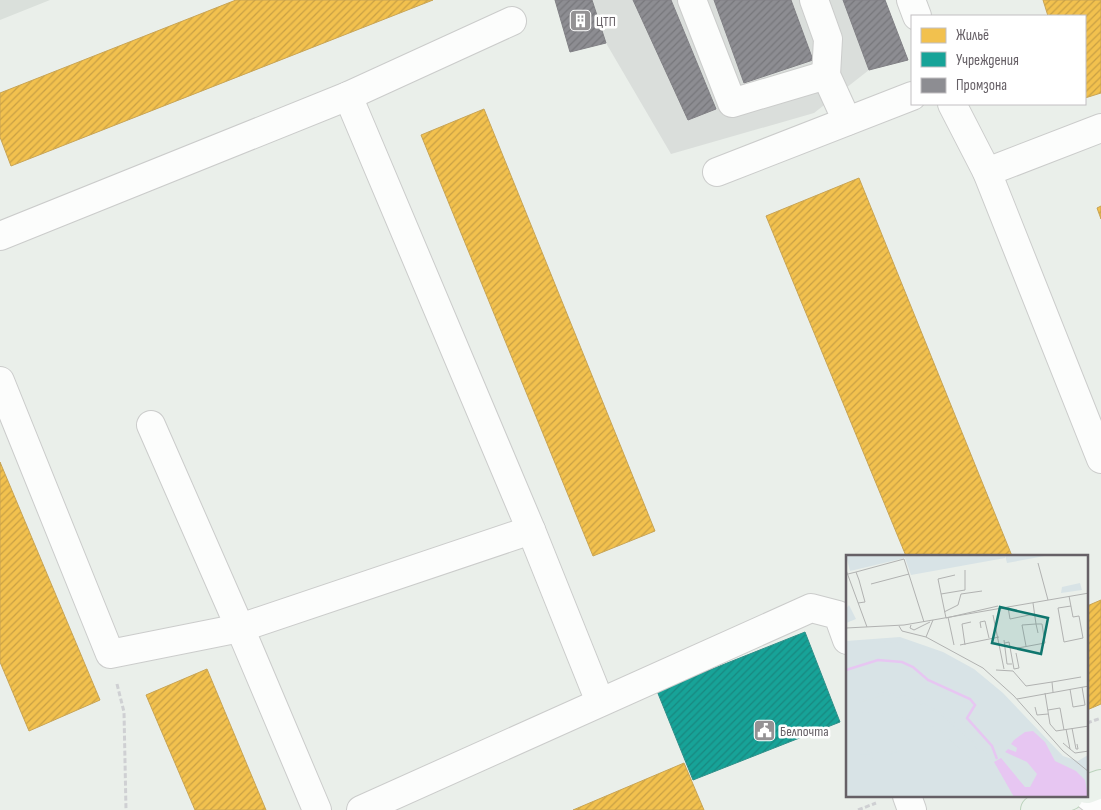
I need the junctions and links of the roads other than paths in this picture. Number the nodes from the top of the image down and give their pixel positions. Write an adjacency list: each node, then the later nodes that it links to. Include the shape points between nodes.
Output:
1 (692, 0): 6 (lane, via 732,103)
2 (814, 0): 6 (lane, via 828,39)
3 (911, 0): 4 (lane)
4 (917, 15)
5 (512, 21): 7 (lane)
6 (826, 75): 10 (lane)
7 (348, 96): 14 (lane); 18 (lane)
8 (911, 96): 10 (lane)
9 (953, 105): 13 (lane)
10 (848, 121): 12 (lane)
11 (1101, 128): 13 (lane)
12 (717, 172)
13 (987, 172): 17 (lane)
14 (0, 236)
15 (0, 381): 19 (lane, via 110,654)
16 (152, 425): 19 (lane)
17 (1101, 459)
18 (531, 530): 19 (lane); 21 (lane)
19 (240, 628): 28 (lane)
20 (846, 637): 21 (lane, via 838,615 811,608)
21 (600, 702): 29 (lane)
22 (1101, 784): 23 (main road)
23 (1088, 789)
24 (1088, 796): 27 (lane)
25 (908, 798): 30 (lane)
26 (1064, 798): 31 (main road)
27 (1101, 806)
28 (317, 810)
29 (361, 810)
30 (912, 810)
31 (1034, 810)

